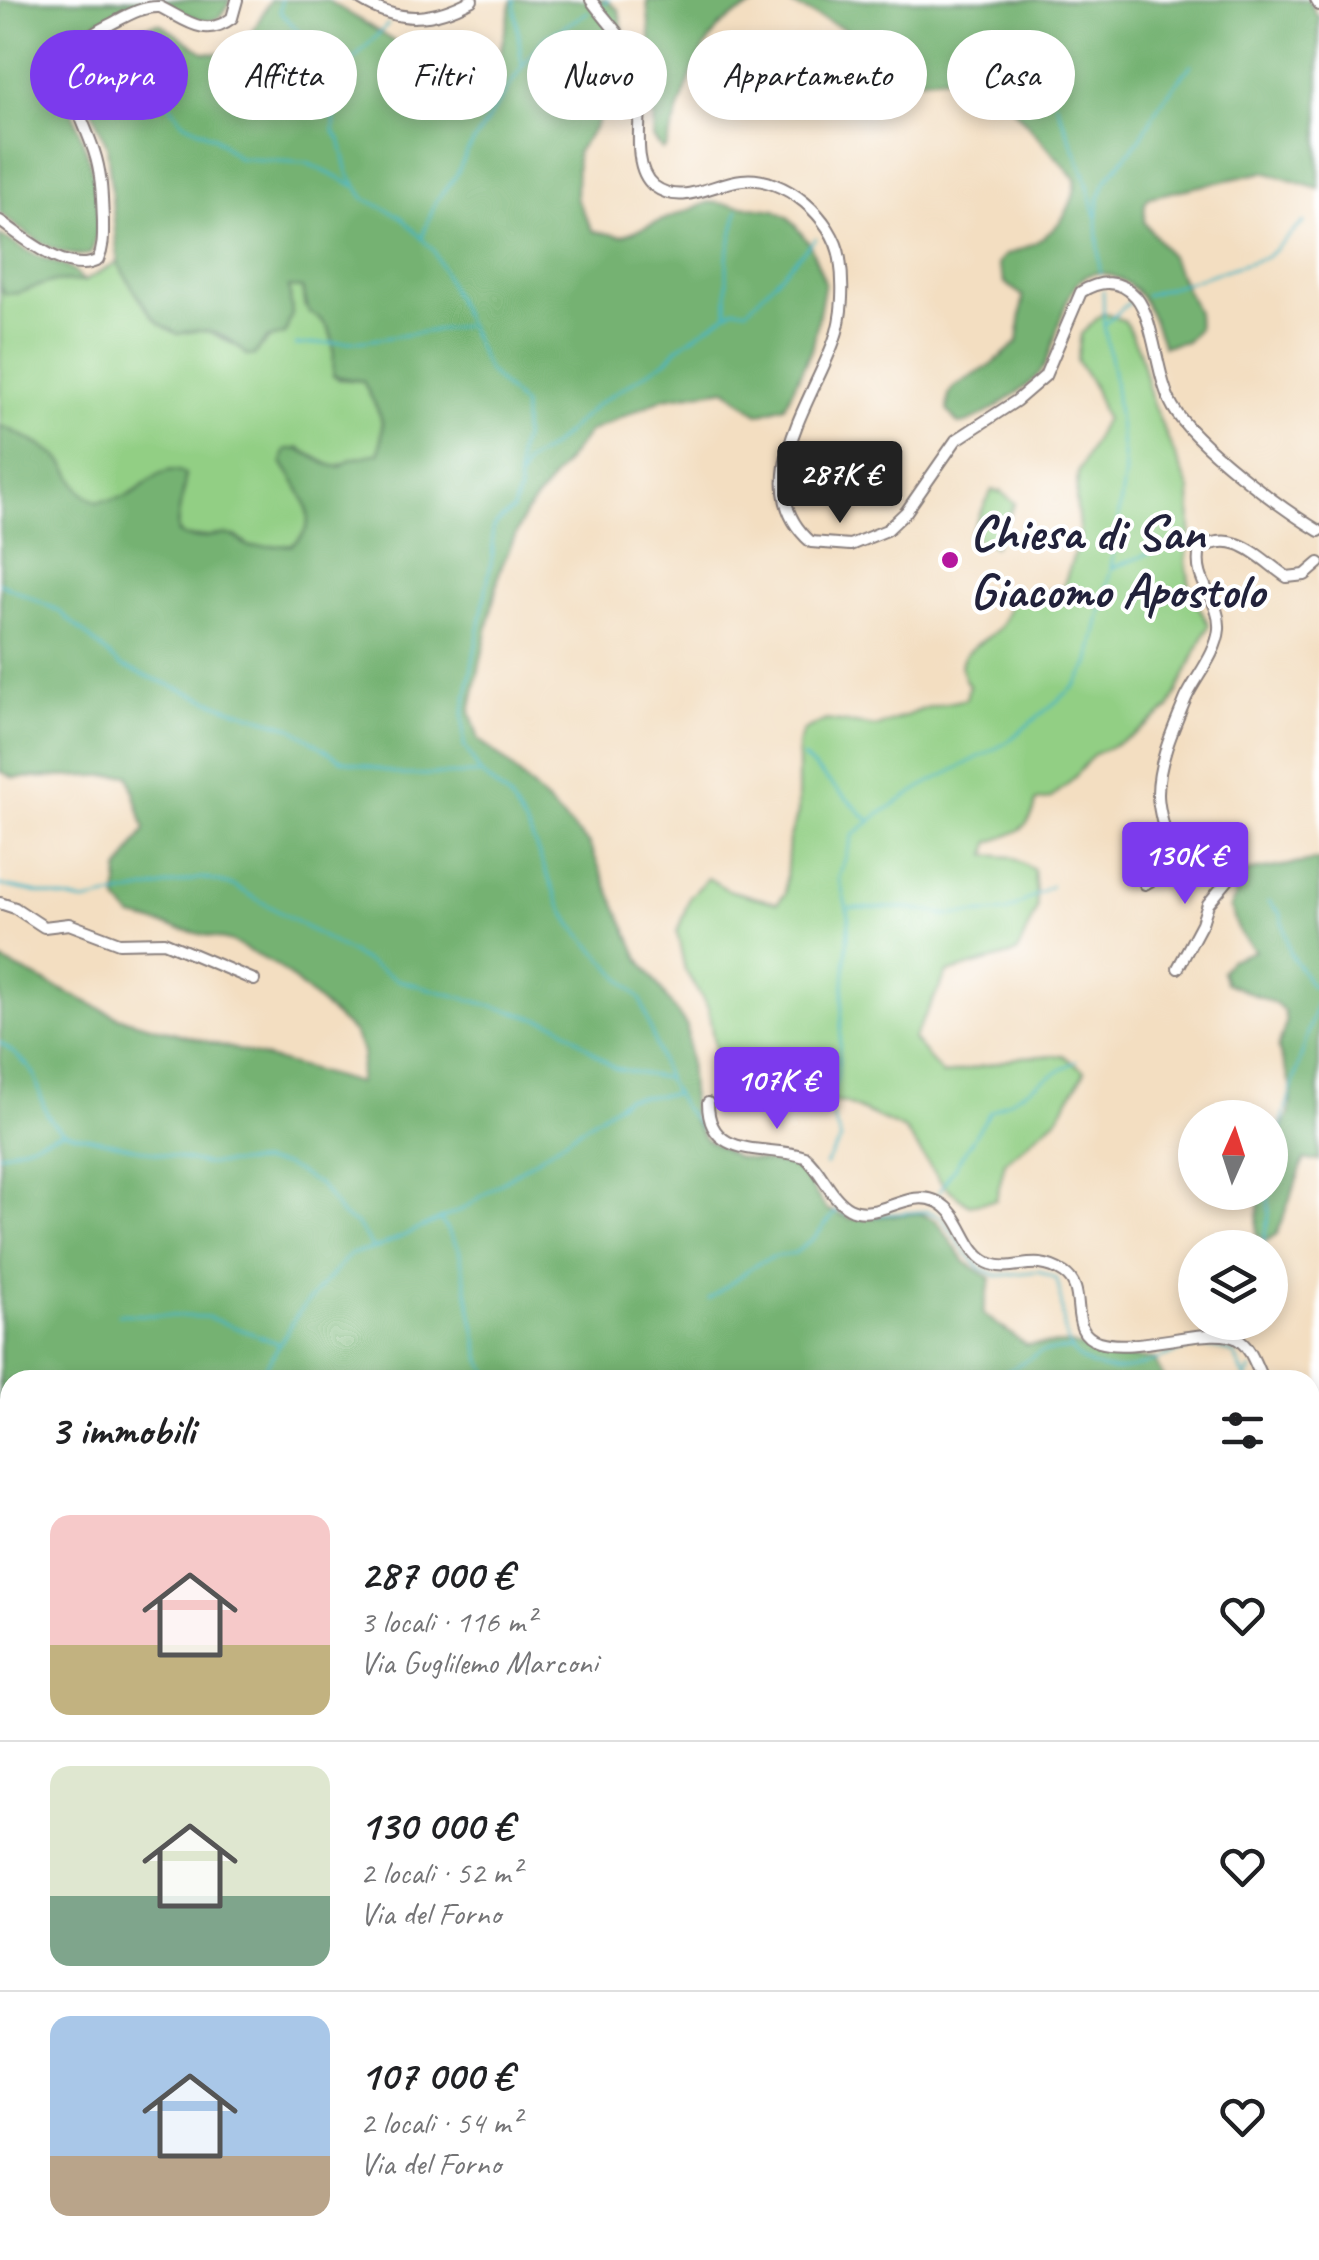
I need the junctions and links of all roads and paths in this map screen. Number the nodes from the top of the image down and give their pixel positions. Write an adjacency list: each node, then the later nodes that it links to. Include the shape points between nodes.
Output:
1 (237, 0): 5 (street, via 232,18 212,28 160,7 136,11 94,32 74,54 72,97 102,189 98,260 86,265 61,259)
2 (361, 0): 3 (street, via 387,14 419,18)
3 (472, 0)
4 (591, 0): 6 (street, via 637,64 641,161 650,183 693,194 754,180 788,192 831,229 842,271 840,318 792,434 784,490 789,517 812,542 850,545 888,530 956,440 1045,376 1081,292 1103,282 1138,300 1166,392 1184,422)
5 (0, 221)
6 (1319, 531)
7 (1319, 563): 8 (street, via 1305,575 1286,577 1239,543 1200,549 1199,577 1219,626 1166,752 1158,792)
8 (1168, 871): 9 (street); 11 (street, via 1176,878 1204,874 1224,859 1239,858)
9 (1145, 884)
10 (0, 904): 12 (street, via 44,928 70,924 119,943 164,942)
11 (1178, 968)
12 (254, 980)
13 (708, 1103): 14 (street, via 710,1121 724,1138 755,1151 804,1157 851,1209 927,1198 953,1214 986,1262 1038,1263 1069,1276 1081,1329 1092,1340 1125,1346 1229,1334 1243,1343)
14 (1258, 1370)

